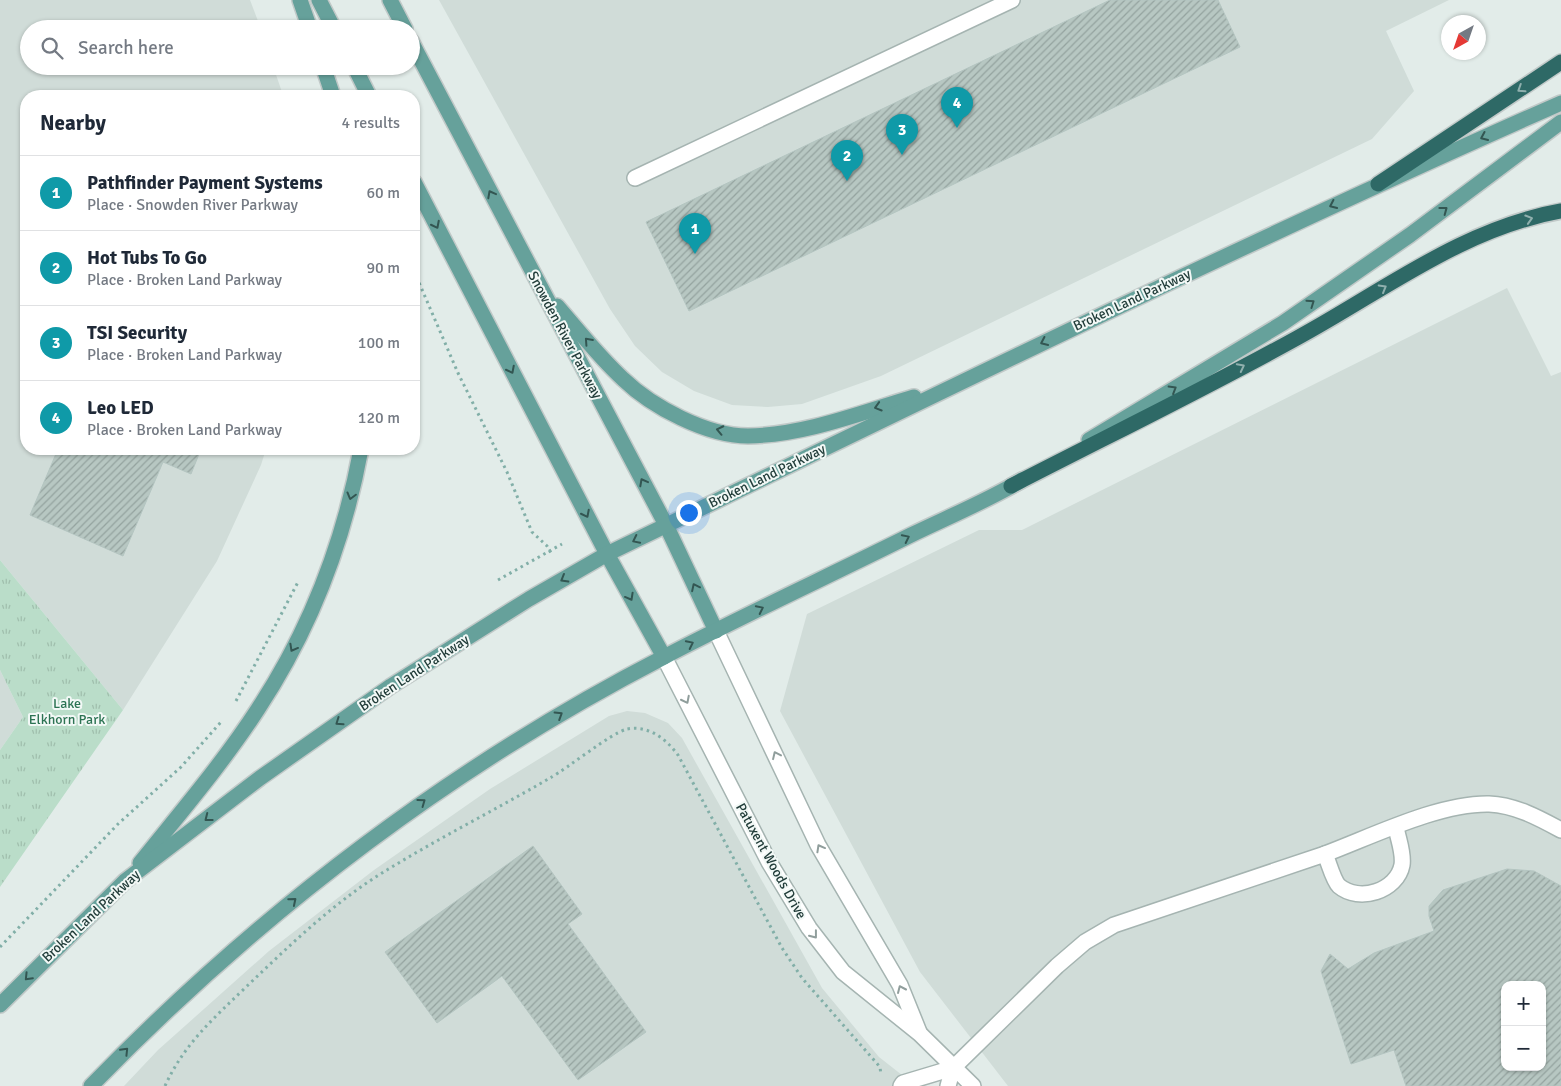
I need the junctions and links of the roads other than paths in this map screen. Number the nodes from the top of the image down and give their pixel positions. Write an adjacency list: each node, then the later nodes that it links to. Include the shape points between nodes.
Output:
1 (300, 0): 5 (main road)
2 (319, 0): 6 (main road)
3 (390, 0): 7 (main road)
4 (1012, 0): 16 (street)
5 (307, 20)
6 (329, 20)
7 (400, 20)
8 (420, 58): 20 (main road, Snowden River Parkway, one-way to 8)
9 (1561, 62): 17 (highway, one-way to 17)
10 (326, 75): 12 (main road)
11 (358, 75): 13 (main road)
12 (331, 90)
13 (366, 90)
14 (1561, 103): 17 (main road, Broken Land Parkway, one-way to 17)
15 (1561, 122): 23 (main road, one-way to 15, via 1283,323 1410,235)
16 (635, 178)
17 (1378, 184): 21 (main road, Broken Land Parkway, one-way to 21)
18 (420, 194): 25 (main road, one-way to 25)
19 (1561, 211): 23 (highway, one-way to 19, via 1298,338 1458,245 1510,225)
20 (541, 288): 21 (main road, one-way to 20, via 779,434 746,436 710,428 674,416 622,379); 24 (main road, Snowden River Parkway, one-way to 20)
21 (958, 383): 24 (main road, Broken Land Parkway)
22 (360, 455): 31 (main road, one-way to 31, via 353,493 330,566 300,636 259,709 211,775)
23 (1011, 486): 26 (main road, one-way to 23)
24 (666, 525): 25 (main road, Broken Land Parkway, one-way to 25); 26 (main road, Snowden River Parkway, one-way to 24)
25 (606, 554): 27 (main road, one-way to 27); 31 (main road, Broken Land Parkway, one-way to 31, via 391,686 260,778)
26 (716, 631): 27 (main road, one-way to 26); 33 (street, Patuxent Woods Drive, one-way to 26, via 900,985 818,845)
27 (664, 657): 33 (street, Patuxent Woods Drive, one-way to 33, via 769,862 809,928 843,972); 35 (main road, one-way to 27, via 190,990 328,871 449,782 574,705)
28 (1396, 827): 29 (street, via 1457,806 1490,804 1535,816); 30 (street); 30 (street, via 1402,866 1391,885 1381,889 1350,892 1338,885)
29 (1561, 830)
30 (1326, 854): 34 (street, via 1114,925 1085,942)
31 (125, 881): 32 (main road, Broken Land Parkway, one-way to 32)
32 (0, 1005)
33 (920, 1034): 34 (street, Patuxent Woods Drive)
34 (953, 1068): 36 (street); 37 (street); 38 (street, Patuxent Woods Drive)
35 (91, 1086)
36 (901, 1086)
37 (948, 1086)
38 (973, 1086)

